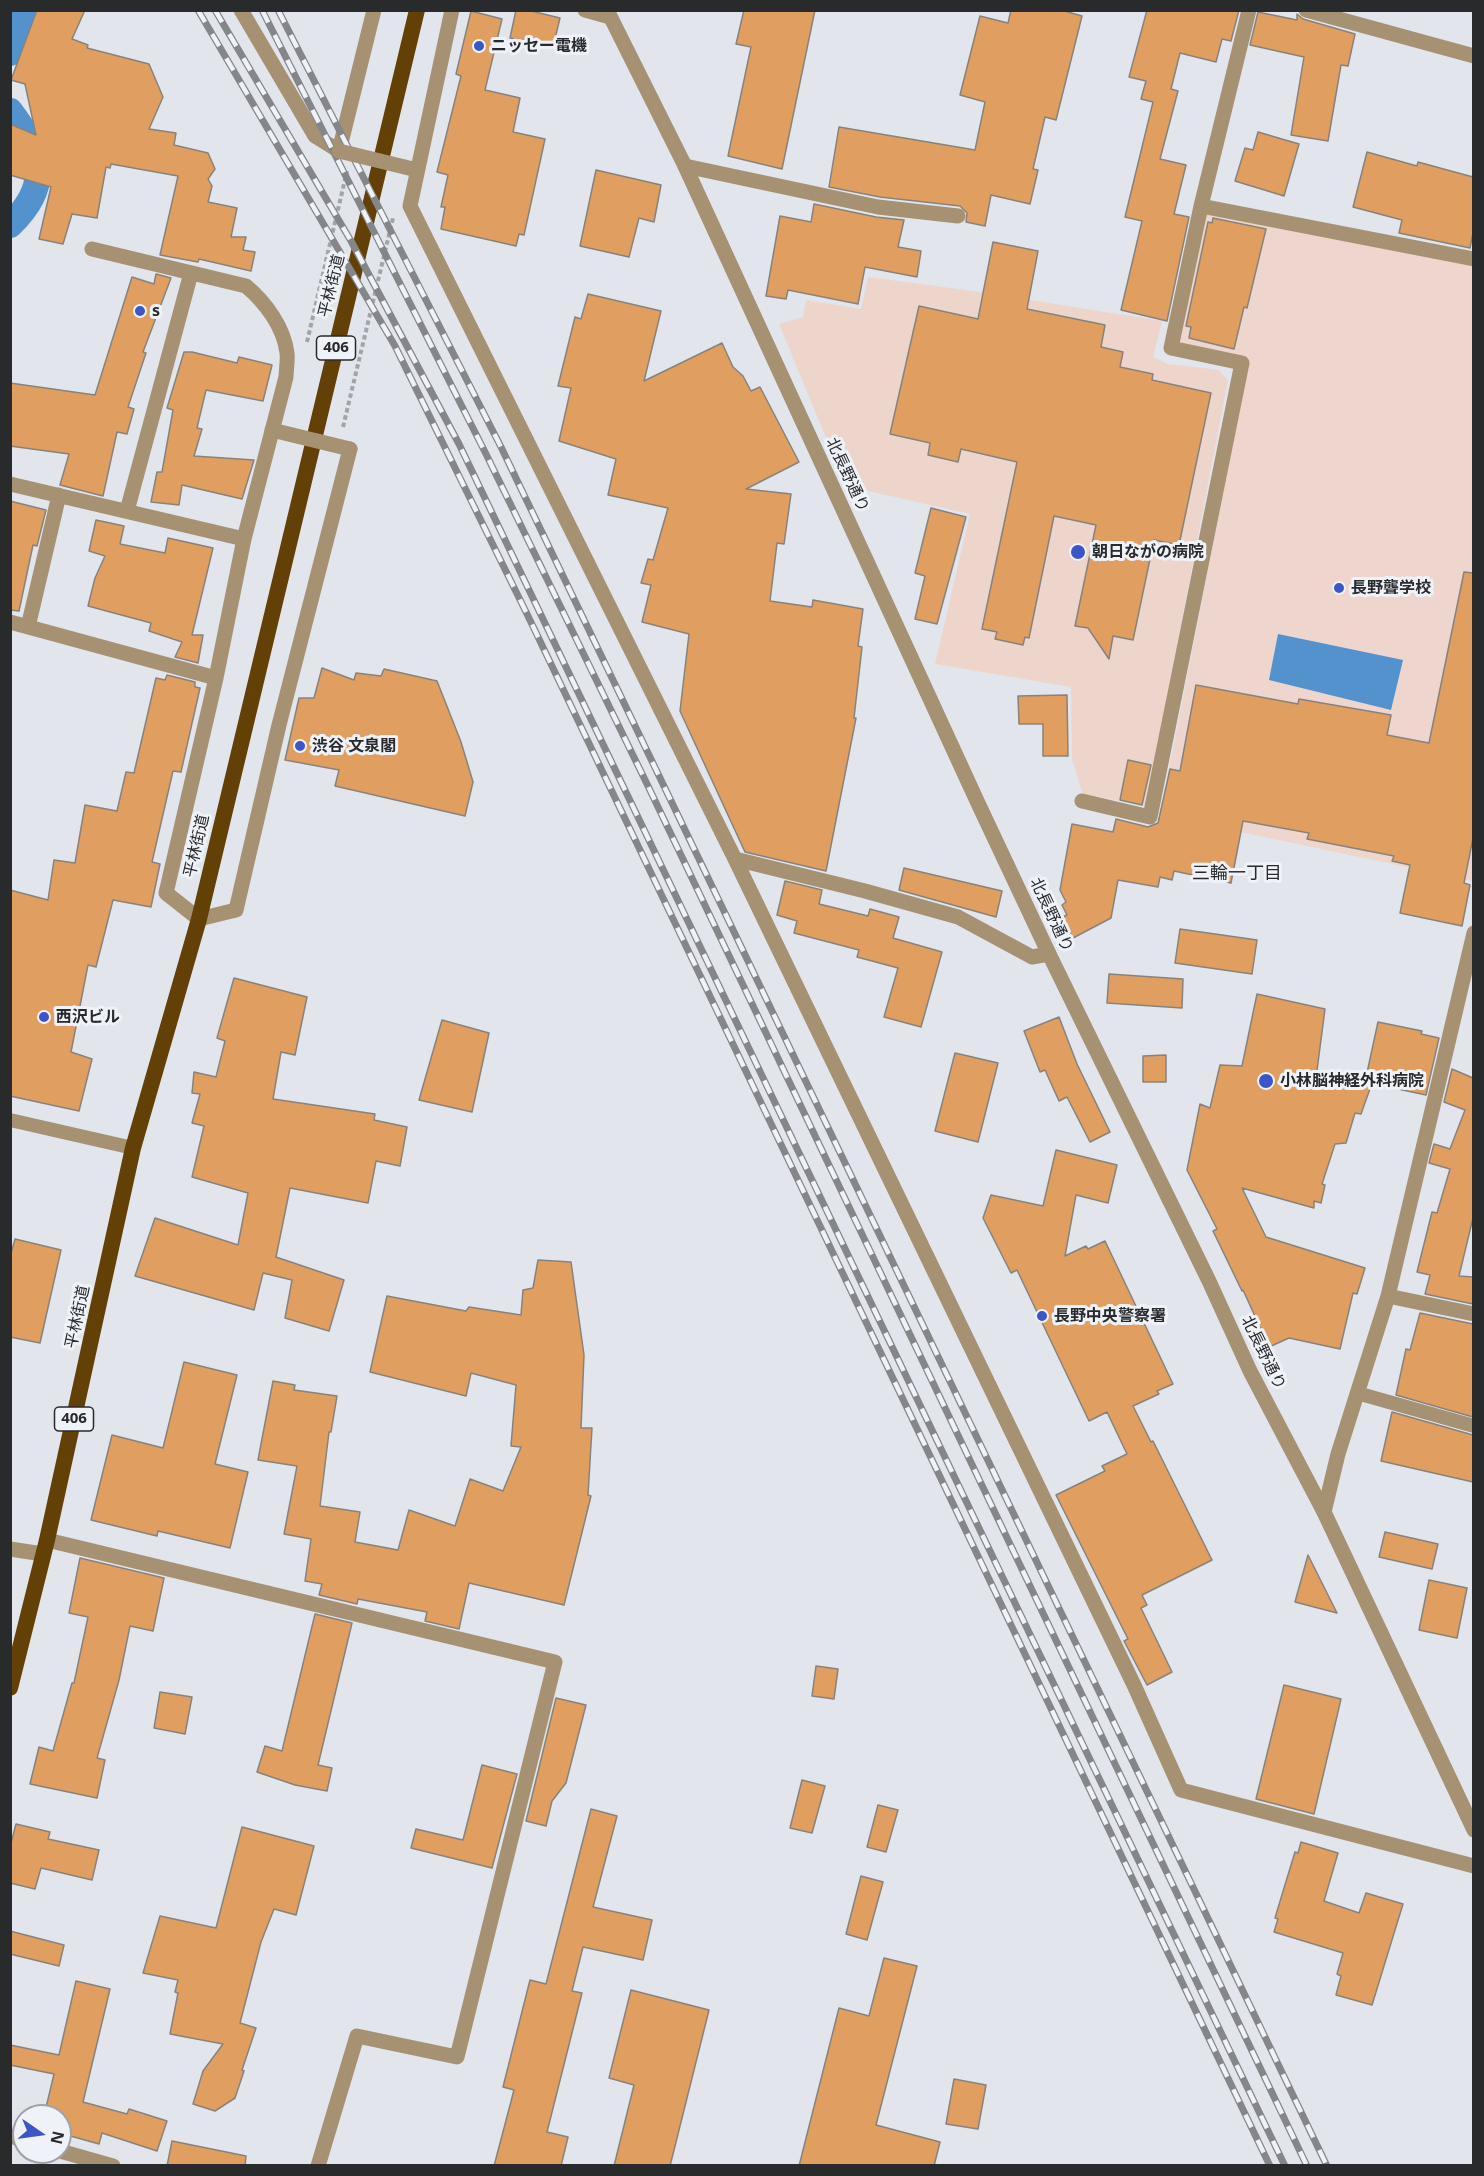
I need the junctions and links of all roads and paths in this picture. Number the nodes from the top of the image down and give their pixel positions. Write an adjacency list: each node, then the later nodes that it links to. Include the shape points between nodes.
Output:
1 (241, 10): 10 (street, via 315,136)
2 (374, 10): 10 (street)
3 (417, 10): 31 (highway, 平林街道 / 406)
4 (452, 10): 12 (street)
5 (585, 10): 8 (street)
6 (1249, 10): 13 (street)
7 (1306, 10): 9 (street)
8 (609, 14): 11 (street, 北長野通り)
9 (1473, 56)
10 (344, 155): 12 (street, bridge); 19 (path)
11 (685, 166): 15 (street, via 878,207); 33 (street, 北長野通り)
12 (417, 170): 30 (street, via 410,206)
13 (1202, 206): 17 (street); 29 (street, via 1171,348 1242,363 1240,375 1150,817)
14 (394, 214): 20 (path)
15 (958, 216)
16 (92, 249): 18 (street)
17 (1473, 259)
18 (191, 273): 21 (street, via 246,286 261,299 278,326 287,353 286,377); 24 (street)
19 (306, 345)
20 (343, 429)
21 (272, 430): 25 (street); 31 (street, bridge, via 350,449 236,910)
22 (10, 484): 23 (street)
23 (60, 495): 24 (street); 27 (street)
24 (127, 512): 25 (street)
25 (244, 539): 28 (street)
26 (10, 622): 27 (street)
27 (28, 627): 28 (street)
28 (216, 678): 31 (street, via 166,893)
29 (1082, 801)
30 (735, 859): 33 (street, via 958,918 1032,957); 45 (street, via 1181,1790)
31 (199, 919): 35 (highway, 平林街道 / 406)
32 (1473, 936): 36 (street)
33 (1049, 954): 40 (street, 北長野通り, via 1250,1371)
34 (10, 1120): 35 (lane)
35 (133, 1148): 41 (highway, 平林街道 / 406)
36 (1388, 1296): 37 (street); 38 (street)
37 (1473, 1314)
38 (1357, 1393): 39 (lane); 40 (street)
39 (1473, 1426)
40 (1324, 1512): 44 (street, 北長野通り)
41 (45, 1547): 42 (street); 43 (highway, 平林街道 / 406); 48 (street, via 555,1662 457,2057 357,2036)
42 (10, 1549)
43 (10, 1688)
44 (1473, 1830)
45 (1473, 1866)
46 (81, 2161): 47 (street)
47 (113, 2166)
48 (318, 2166)

